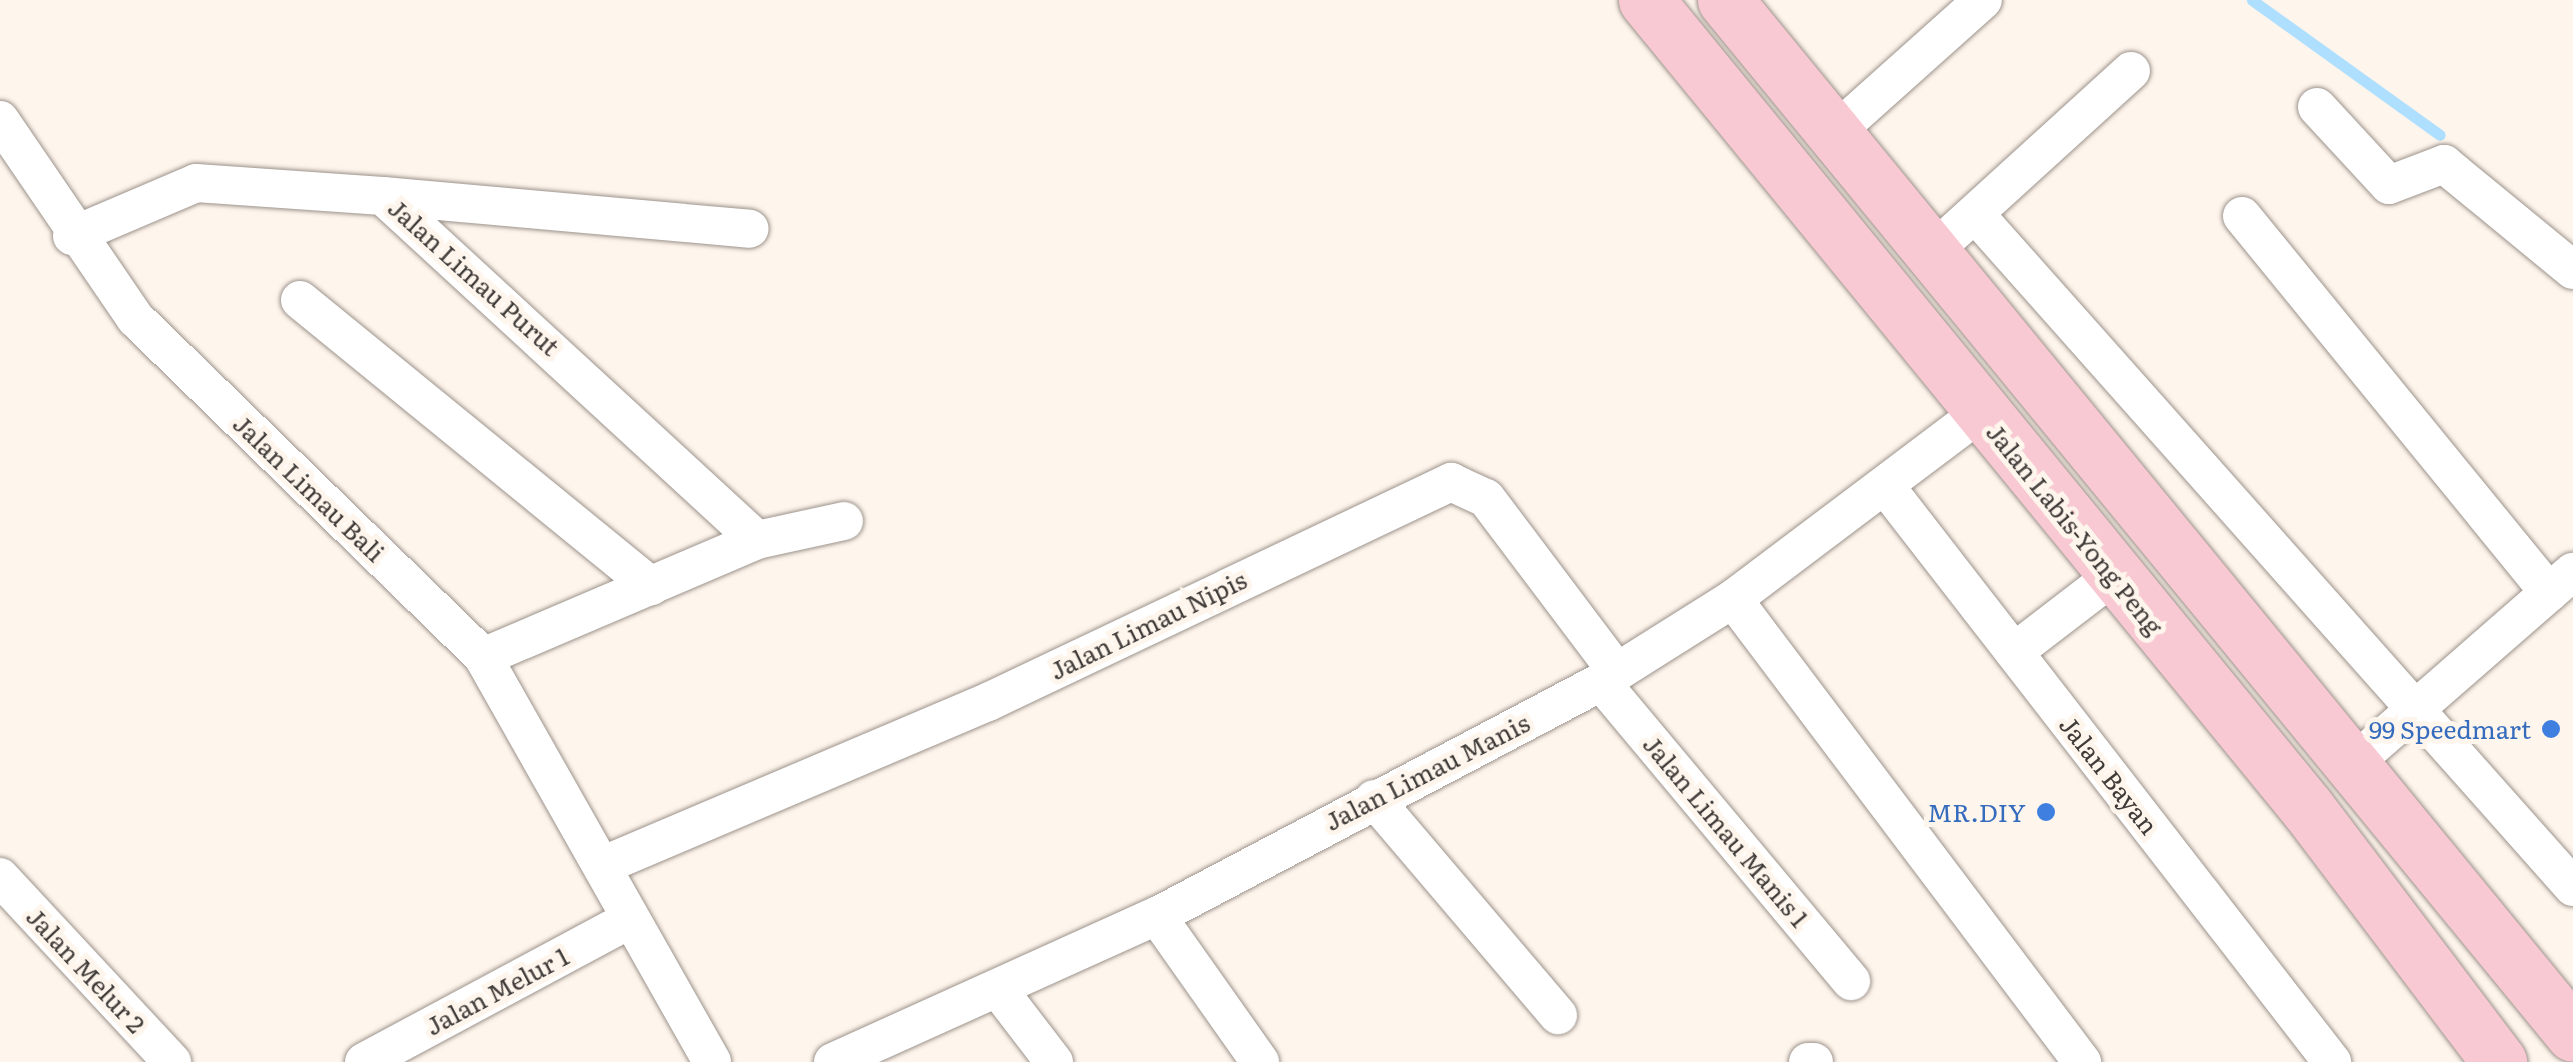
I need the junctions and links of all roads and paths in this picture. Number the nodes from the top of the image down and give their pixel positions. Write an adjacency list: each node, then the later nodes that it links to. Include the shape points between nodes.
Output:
1 (1646, 0): 16 (highway, Jalan Labis-Yong Peng)
2 (1726, 0): 7 (highway)
3 (1984, 0): 7 (street)
4 (2131, 71): 9 (street)
5 (2316, 107): 14 (street, via 2390,185 2444,164)
6 (0, 120): 12 (street, Jalan Limau Bali)
7 (1833, 134): 13 (highway)
8 (383, 196): 11 (street); 12 (street, Jalan Limau Purut, via 196,183); 19 (street, Jalan Limau Purut)
9 (1976, 215): 13 (street); 27 (street)
10 (2242, 216): 21 (street)
11 (750, 229)
12 (72, 236): 25 (street, Jalan Limau Bali, via 136,319)
13 (1932, 252): 28 (highway)
14 (2573, 270)
15 (300, 300): 22 (street)
16 (1980, 412): 17 (street, Jalan Limau Manis); 20 (highway, Jalan Labis-Yong Peng)
17 (1886, 487): 23 (street, Jalan Limau Manis); 24 (street, Jalan Bayan)
18 (844, 521): 19 (street)
19 (757, 540): 22 (street)
20 (2112, 576): 24 (street); 47 (highway, Jalan Labis-Yong Peng, via 2308,809)
21 (2561, 582): 27 (street)
22 (651, 586): 25 (street)
23 (1732, 599): 26 (street, Jalan Limau Manis); 45 (street)
24 (2014, 652): 46 (street, Jalan Bayan)
25 (483, 656): 30 (street, Jalan Limau Bali)
26 (1609, 677): 29 (street, Jalan Limau Manis); 30 (street, Jalan Limau Nipis, via 1486,498 1451,482 997,697); 35 (street, Jalan Limau Manis 1)
27 (2419, 704): 28 (street); 32 (street)
28 (2356, 761): 38 (highway)
29 (1374, 799): 33 (street, Jalan Limau Manis); 37 (street)
30 (606, 864): 34 (street, Jalan Limau Bali)
31 (0, 877): 40 (street, Jalan Melur 2)
32 (2573, 887)
33 (1157, 916): 36 (street, Jalan Limau Manis); 44 (street)
34 (629, 920): 41 (street, Jalan Melur 1); 42 (street, Jalan Limau Bali)
35 (1852, 981)
36 (998, 989): 39 (street, Jalan Limau Manis); 43 (street)
37 (1558, 1015)
38 (2573, 1034)
39 (856, 1058)
40 (172, 1062)
41 (364, 1062)
42 (712, 1062)
43 (1054, 1062)
44 (1260, 1062)
45 (2082, 1062)
46 (2332, 1062)
47 (2499, 1062)

